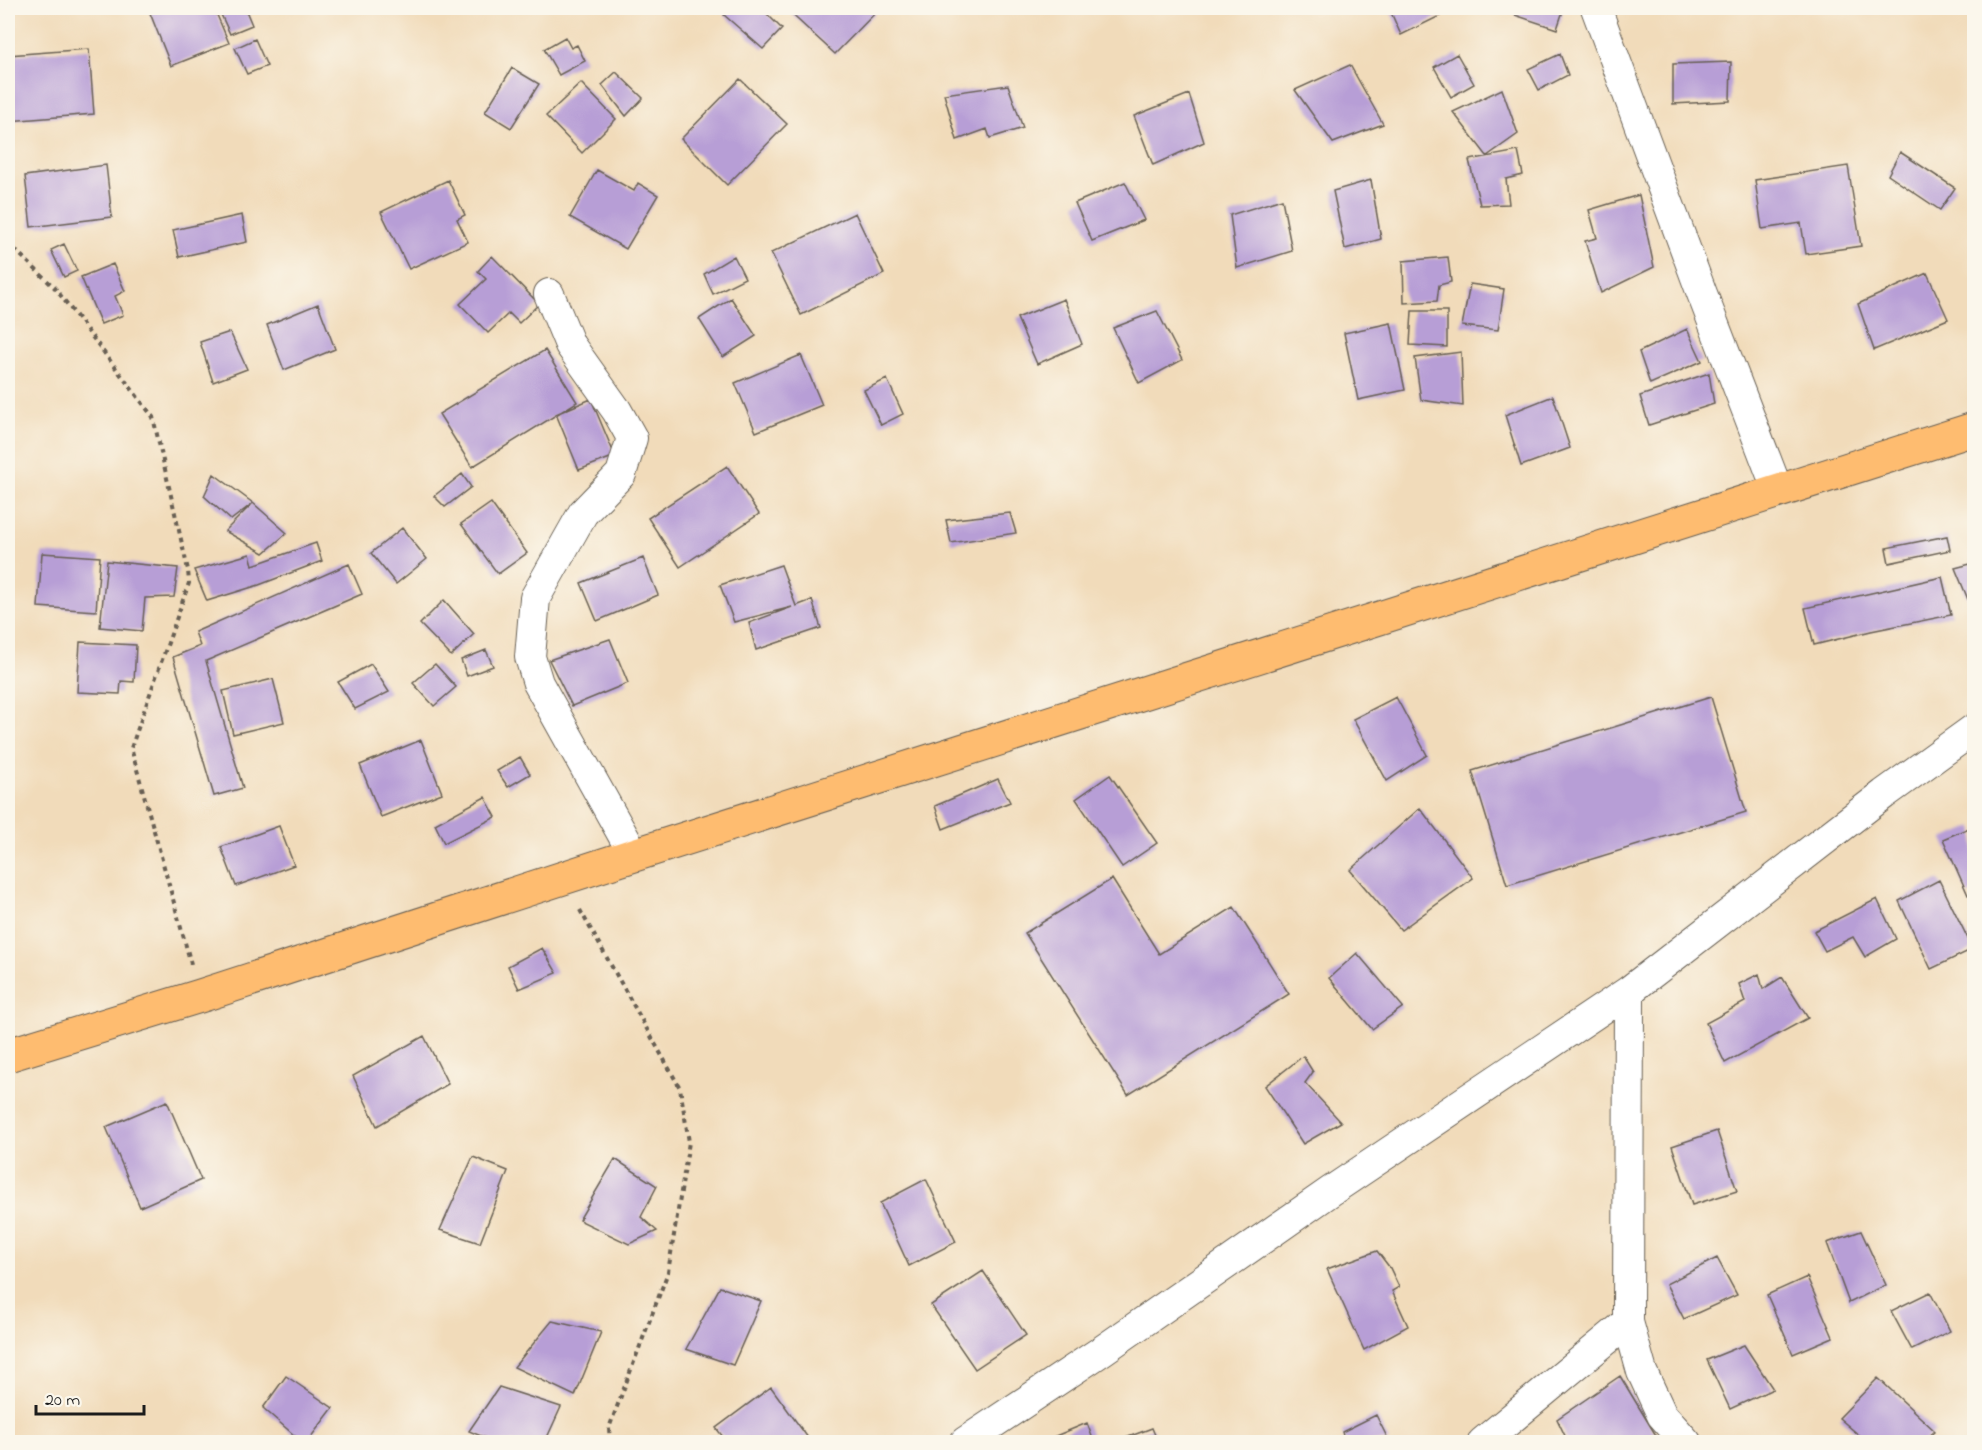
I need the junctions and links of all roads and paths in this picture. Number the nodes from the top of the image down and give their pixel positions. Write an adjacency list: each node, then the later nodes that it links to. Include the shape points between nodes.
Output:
1 (1596, 8): 5 (street)
2 (8, 243): 10 (path, via 55,288 153,417 189,584 131,748)
3 (549, 294): 7 (street, via 570,345 632,438 621,474 583,513 535,598 530,657 538,683)
4 (1974, 429): 5 (highway)
5 (1778, 491): 7 (highway)
6 (1974, 729): 9 (street)
7 (634, 855): 8 (highway)
8 (563, 879): 10 (highway); 13 (path, via 680,1088 689,1142 668,1272 609,1428)
9 (1629, 991): 12 (street); 14 (street)
10 (200, 996): 11 (highway)
11 (8, 1055)
12 (1628, 1323): 15 (street); 16 (street, via 1647,1383 1662,1414)
13 (610, 1443)
14 (965, 1443)
15 (1483, 1443)
16 (1686, 1443)

